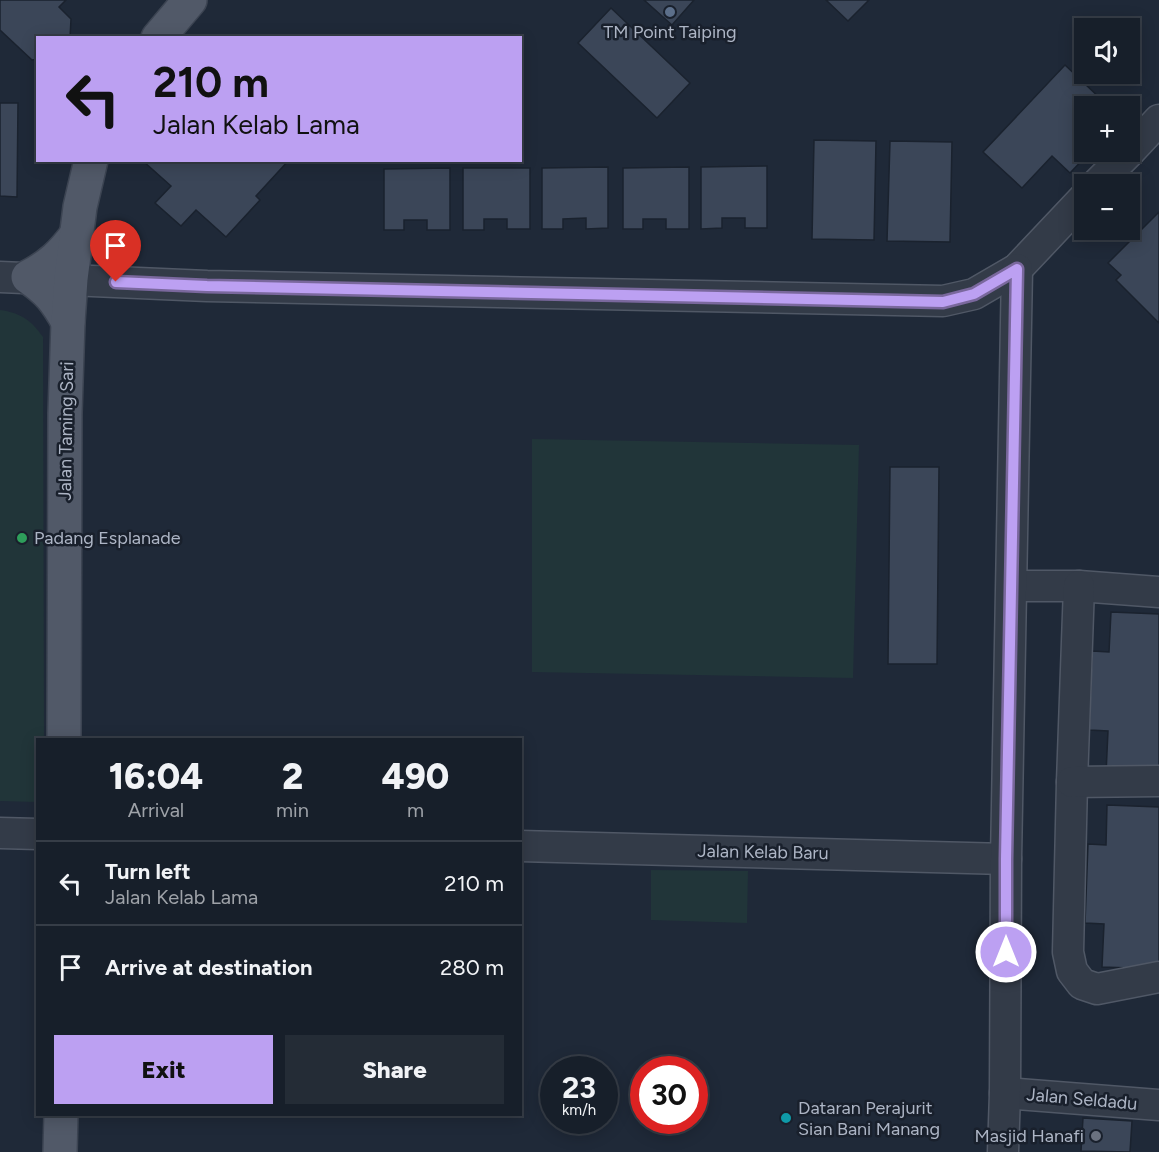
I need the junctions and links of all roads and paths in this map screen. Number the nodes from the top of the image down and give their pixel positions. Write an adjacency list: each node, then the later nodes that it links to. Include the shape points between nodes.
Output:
1 (190, 0): 2 (main road)
2 (160, 36)
3 (1159, 120): 4 (street)
4 (1140, 140)
5 (91, 162): 9 (main road, Jalan Taming Sari)
6 (1118, 162): 7 (street)
7 (1107, 174)
8 (1074, 209): 10 (street)
9 (77, 234): 11 (main road, via 53,262); 12 (main road, Jalan Taming Sari)
10 (1017, 269): 12 (street, via 974,294 943,302 207,286); 14 (street)
11 (14, 277): 12 (street); 13 (main road, via 43,288)
12 (71, 279): 13 (main road, Jalan Taming Sari)
13 (68, 322): 17 (main road, Jalan Taming Sari)
14 (1012, 586): 15 (street); 23 (street)
15 (1079, 586): 16 (street); 19 (street)
16 (1159, 592)
17 (64, 738)
18 (1159, 781): 19 (street)
19 (1072, 782): 24 (street, via 1068,952 1072,971 1082,984 1097,989)
20 (0, 833): 21 (street)
21 (36, 834)
22 (522, 846): 23 (street, Jalan Kelab Baru)
23 (1006, 859): 25 (street)
24 (1159, 977)
25 (1005, 1093): 26 (street, Jalan Seldadu); 29 (street)
26 (1159, 1105)
27 (61, 1116): 28 (main road)
28 (60, 1152)
29 (1003, 1152)

